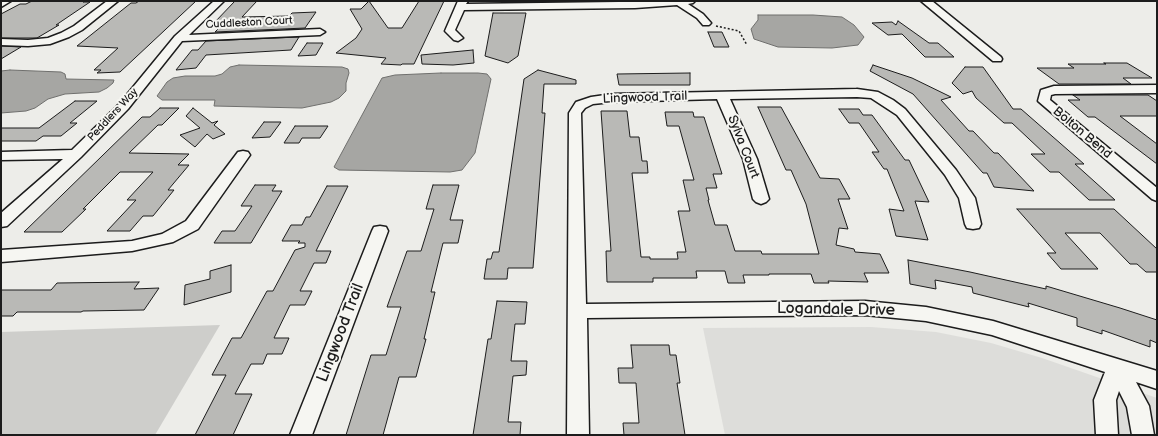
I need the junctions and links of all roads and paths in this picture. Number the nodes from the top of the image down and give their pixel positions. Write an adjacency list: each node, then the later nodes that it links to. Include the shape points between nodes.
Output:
1 (6, 1): 6 (street)
2 (113, 1): 12 (street, via 78,28 50,41)
3 (218, 1): 10 (street, Peddlers Way)
4 (926, 1): 14 (street)
5 (685, 2): 7 (street, via 634,6); 8 (street)
6 (1, 4)
7 (462, 4): 11 (street, via 450,31)
8 (706, 23): 13 (path, via 739,31)
9 (320, 32): 10 (street, Cuddleston Court)
10 (179, 38): 17 (street, Peddlers Way, via 124,106)
11 (458, 38)
12 (1, 42)
13 (747, 45)
14 (997, 59)
15 (1157, 89): 20 (street, Bolton Bend, via 1054,90 1044,93 1044,101)
16 (722, 96): 21 (street, Sylva Court, via 750,159); 23 (street, Lingwood Trail, via 858,93 874,95 901,112 951,173 967,198); 26 (street, Lingwood Trail, via 612,98 580,105 575,113)
17 (76, 154): 19 (street); 22 (street, Peddlers Way)
18 (243, 155): 25 (street, via 192,225 167,238 132,246)
19 (1, 156)
20 (1157, 196)
21 (761, 199)
22 (1, 222)
23 (973, 224)
24 (380, 231): 29 (street, Lingwood Trail)
25 (1, 256)
26 (577, 311): 27 (street, Logandale Drive, via 880,309 926,314 993,328); 30 (street, Lingwood Trail)
27 (1117, 367): 28 (street, Logandale Drive); 31 (street, via 1105,400); 32 (street, via 1138,406)
28 (1157, 380)
29 (301, 435)
30 (578, 435)
31 (1107, 435)
32 (1143, 435)

